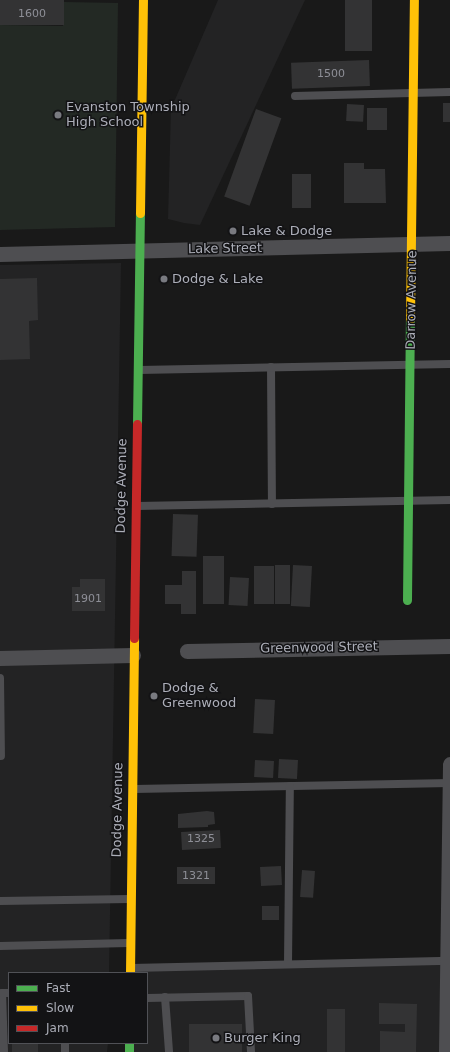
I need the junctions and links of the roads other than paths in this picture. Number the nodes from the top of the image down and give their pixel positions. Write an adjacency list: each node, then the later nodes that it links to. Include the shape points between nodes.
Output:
1 (143, 0): 8 (main road, Dodge Avenue)
2 (414, 0): 4 (main road, Darrow Avenue)
3 (450, 92): 4 (lane)
4 (413, 93): 5 (lane); 7 (main road, Darrow Avenue)
5 (295, 96)
6 (450, 243): 7 (street, Lake Street)
7 (413, 244): 8 (street, Lake Street); 11 (main road, Darrow Avenue)
8 (139, 251): 9 (street, Lake Street); 13 (main road, Dodge Avenue)
9 (0, 254)
10 (450, 364): 11 (lane)
11 (411, 365): 12 (lane); 15 (main road, Darrow Avenue)
12 (271, 367): 13 (lane); 16 (lane)
13 (137, 370): 17 (main road, Dodge Avenue)
14 (450, 500): 15 (lane)
15 (409, 501): 16 (lane); 18 (main road, Darrow Avenue)
16 (272, 504): 17 (lane)
17 (135, 506): 21 (main road, Dodge Avenue)
18 (407, 600)
19 (450, 646): 20 (street, Greenwood Street)
20 (187, 651)
21 (133, 655): 22 (street); 28 (main road, Dodge Avenue)
22 (0, 658)
23 (0, 678): 24 (lane)
24 (1, 756)
25 (450, 764): 26 (street)
26 (450, 783): 27 (lane); 33 (street)
27 (290, 786): 28 (lane); 34 (lane)
28 (131, 789): 29 (main road, Dodge Avenue)
29 (130, 899): 30 (lane); 31 (main road, Dodge Avenue)
30 (0, 901)
31 (130, 943): 32 (lane); 35 (main road, Dodge Avenue)
32 (0, 946)
33 (449, 961): 34 (lane); 42 (street)
34 (288, 964): 35 (lane)
35 (130, 970)
36 (8, 993): 39 (lane, via 2,993)
37 (166, 997): 38 (lane); 40 (lane); 41 (lane, via 248,996)
38 (148, 998)
39 (4, 1052)
40 (169, 1052)
41 (251, 1052)
42 (446, 1052)

